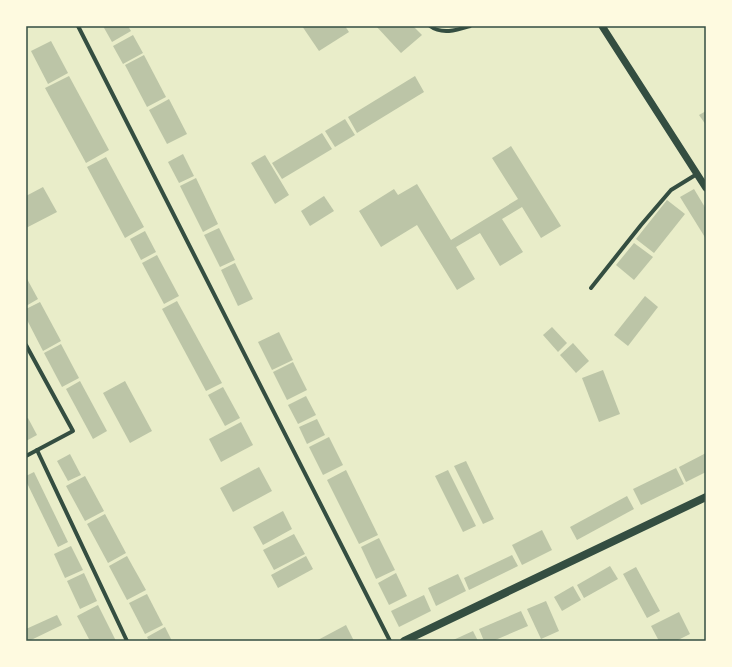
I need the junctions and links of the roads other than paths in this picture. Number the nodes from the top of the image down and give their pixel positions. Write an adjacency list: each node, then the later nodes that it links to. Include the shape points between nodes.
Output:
1 (78, 26): 13 (street)
2 (430, 26): 3 (street, via 452,32)
3 (470, 26)
4 (602, 26): 5 (street)
5 (697, 174): 6 (street); 7 (street, via 671,190)
6 (706, 188)
7 (591, 288)
8 (26, 345): 9 (street, via 73,432)
9 (37, 450): 10 (street); 12 (street)
10 (26, 456)
11 (706, 497): 14 (main road)
12 (127, 641)
13 (390, 641)
14 (404, 641)

